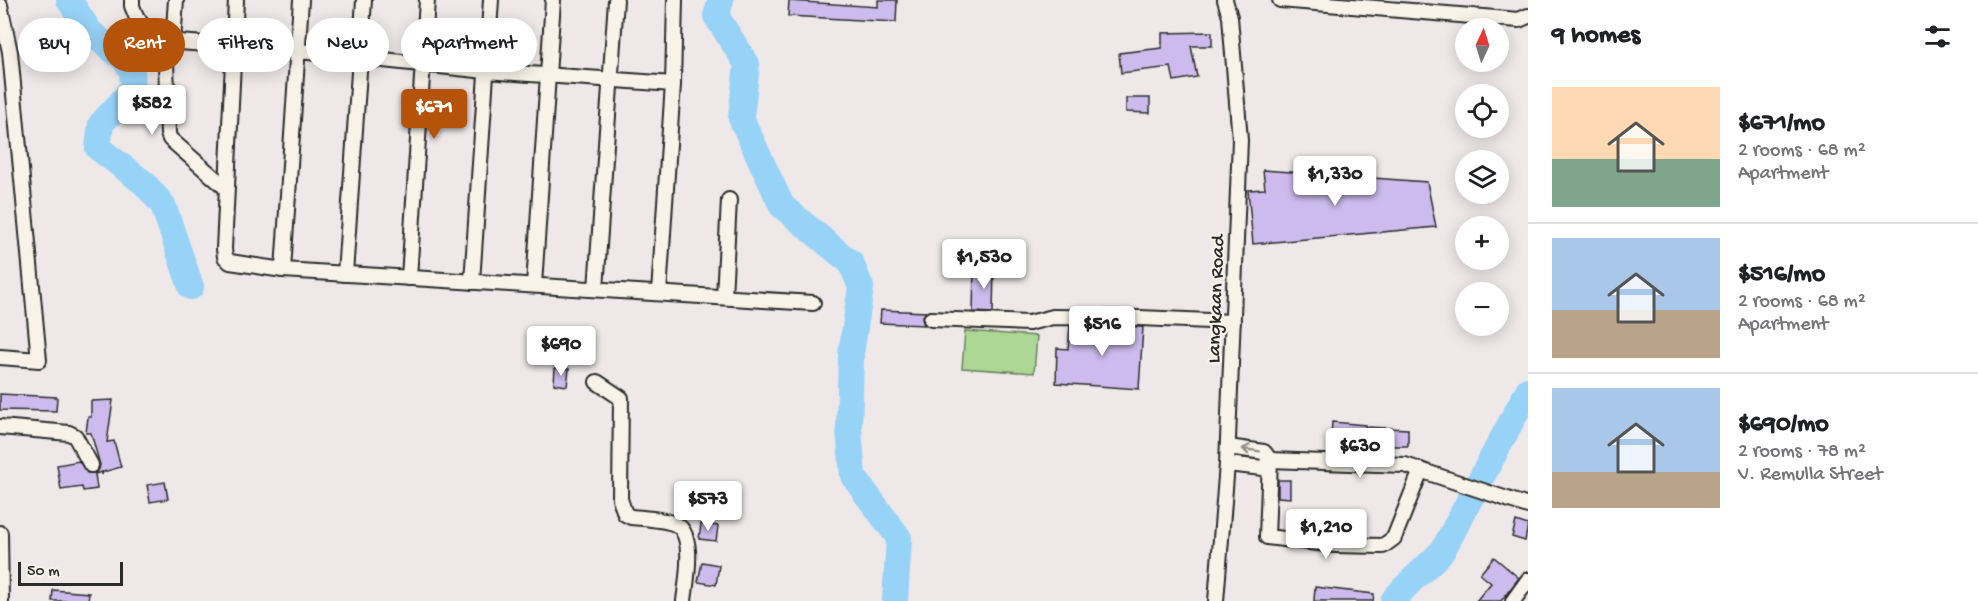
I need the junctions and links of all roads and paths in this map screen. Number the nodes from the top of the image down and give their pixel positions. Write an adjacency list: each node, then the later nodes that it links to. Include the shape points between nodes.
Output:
1 (132, 0): 16 (street)
2 (176, 0): 17 (street)
3 (236, 0): 18 (street)
4 (301, 0): 23 (street)
5 (364, 0): 19 (street)
6 (428, 0): 20 (street)
7 (491, 0): 21 (street)
8 (553, 0): 32 (street)
9 (616, 0): 33 (street)
10 (675, 0): 34 (street)
11 (1225, 0): 47 (street, Langkaan Road, via 1230,17 1240,140)
12 (1280, 0): 13 (street)
13 (1386, 4): 15 (street, via 1519,20)
14 (0, 5): 24 (street)
15 (1528, 15)
16 (137, 18)
17 (175, 18)
18 (235, 18)
19 (363, 18)
20 (427, 18)
21 (490, 18)
22 (294, 51): 23 (street)
23 (299, 51): 25 (street); 37 (street)
24 (5, 52): 48 (street, via 39,360)
25 (306, 52)
26 (166, 72): 35 (street, via 170,139)
27 (232, 72): 35 (street)
28 (360, 72): 38 (street)
29 (422, 72): 39 (street)
30 (486, 72): 40 (street)
31 (502, 72): 32 (street)
32 (548, 75): 33 (street); 41 (street)
33 (610, 80): 34 (street); 42 (street)
34 (673, 84): 43 (street)
35 (226, 188): 37 (street, via 225,257 230,262)
36 (729, 200): 44 (street)
37 (283, 270): 38 (street)
38 (345, 274): 39 (street)
39 (409, 278): 40 (street)
40 (472, 282): 41 (street)
41 (534, 285): 42 (street)
42 (596, 289): 43 (street)
43 (659, 293): 44 (street)
44 (724, 297): 45 (street)
45 (813, 303)
46 (931, 318): 47 (street, via 1029,323 1053,317)
47 (1233, 322): 51 (street, Langkaan Road)
48 (0, 357)
49 (597, 382): 60 (street, via 621,398 620,499 625,513 674,523 686,537)
50 (0, 427): 54 (street, via 69,433 75,436)
51 (1228, 447): 52 (street, one-way to 51, via 1264,452); 53 (street, Langkaan Road)
52 (1270, 460): 53 (street, via 1263,468); 55 (street, via 1405,465); 55 (street, via 1267,537 1335,545 1383,546 1394,538)
53 (1227, 464): 61 (street, Langkaan Road)
54 (91, 465)
55 (1421, 470): 56 (street)
56 (1528, 506)
57 (0, 533): 59 (street)
58 (1528, 580): 62 (street)
59 (1, 601)
60 (684, 601)
61 (1216, 601)
62 (1514, 601)

